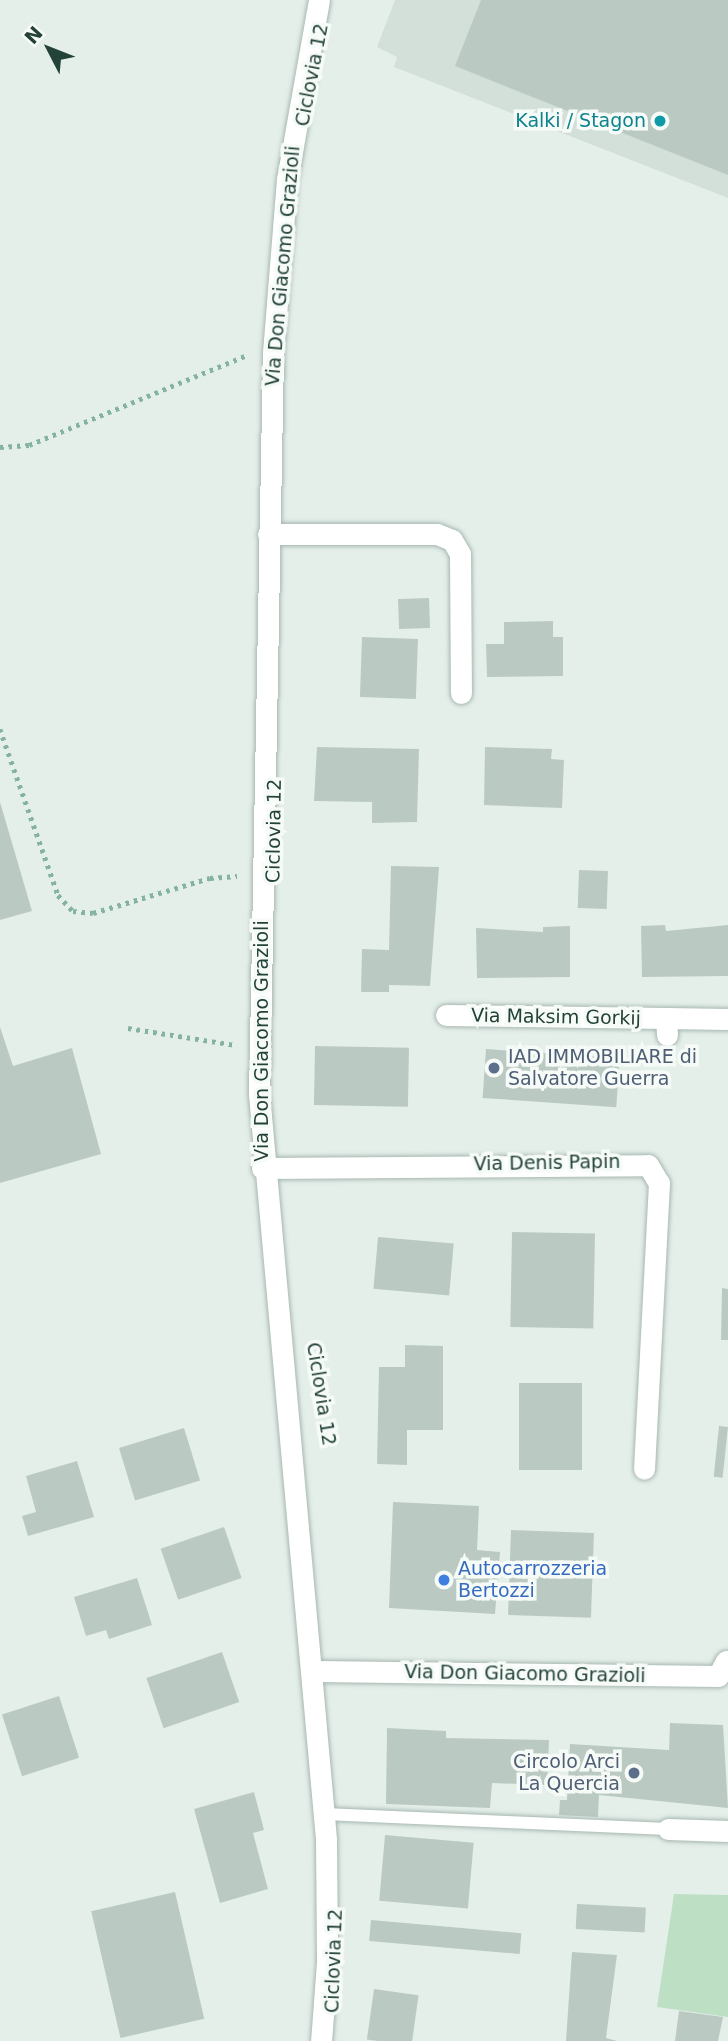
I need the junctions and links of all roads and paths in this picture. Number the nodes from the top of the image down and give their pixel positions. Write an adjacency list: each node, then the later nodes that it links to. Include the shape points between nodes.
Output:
1 (319, 0): 2 (street, Via Don Giacomo Grazioli, via 287,179)
2 (274, 344): 4 (path); 6 (street, Via Don Giacomo Grazioli)
3 (0, 447): 4 (path)
4 (10, 450): 5 (path)
5 (0, 453)
6 (268, 534): 7 (street, via 437,534 452,540 460,554); 9 (street, Via Don Giacomo Grazioli)
7 (461, 692)
8 (0, 729): 9 (path, via 58,895 72,911 107,910 222,876)
9 (262, 878): 13 (street, Via Don Giacomo Grazioli)
10 (446, 1015): 11 (street, Via Maksim Gorkij, via 667,1027)
11 (728, 1019)
12 (128, 1028): 13 (path)
13 (260, 1048): 14 (street, Via Don Giacomo Grazioli)
14 (262, 1168): 15 (street, Via Denis Papin, via 640,1161 654,1169 659,1183); 17 (street, Via Don Giacomo Grazioli)
15 (644, 1469)
16 (726, 1661): 17 (street, Via Don Giacomo Grazioli, via 718,1676)
17 (315, 1671): 18 (street, Via Don Giacomo Grazioli)
18 (324, 1814): 19 (lane); 21 (street, Via Don Giacomo Grazioli, via 327,1962)
19 (668, 1829): 20 (street)
20 (728, 1831)
21 (321, 2041)

